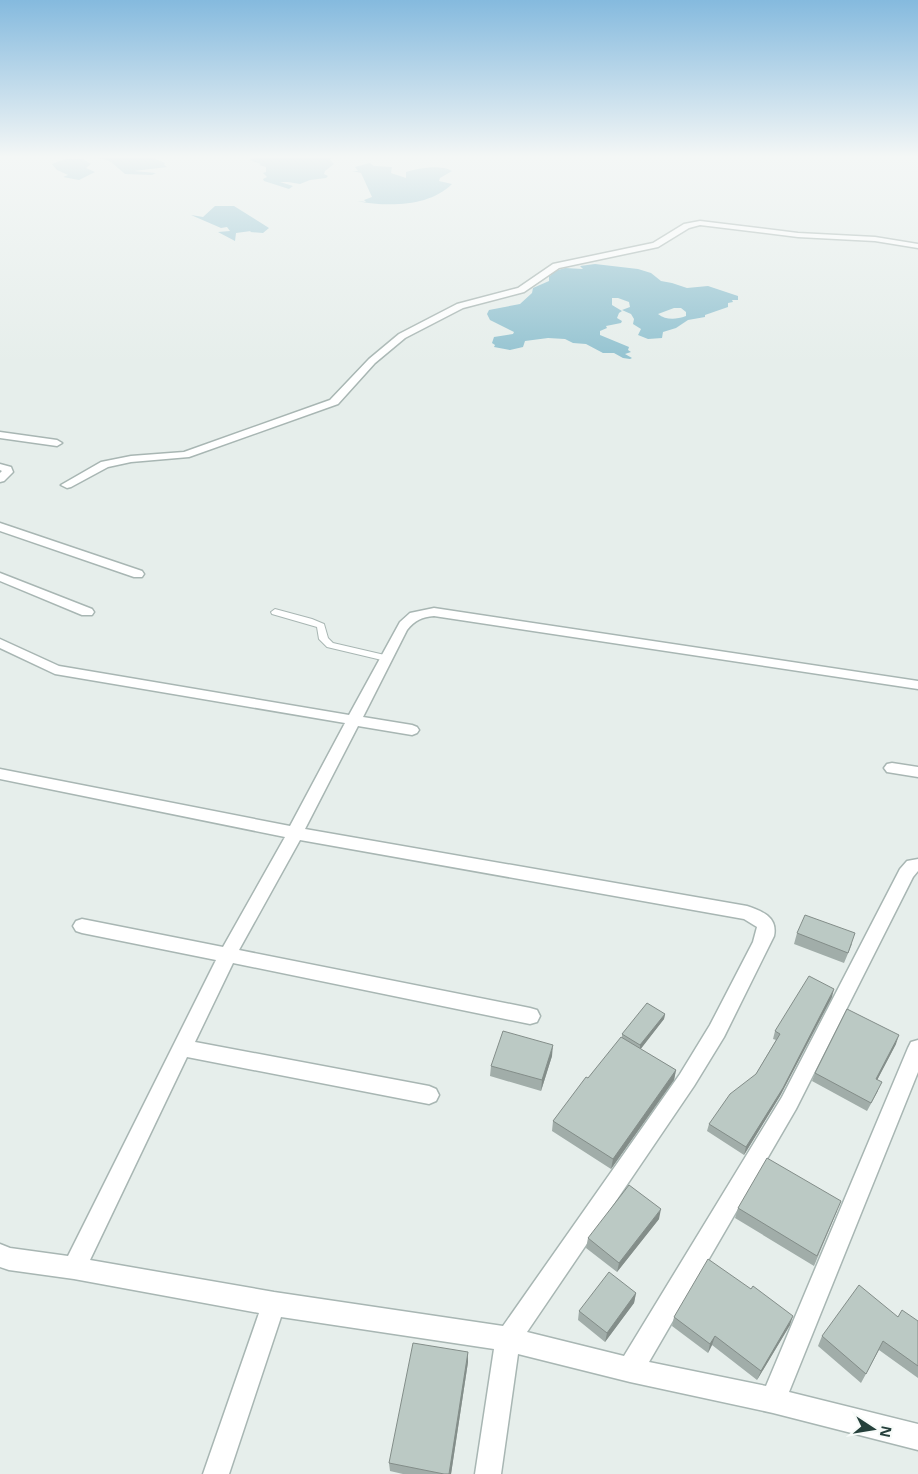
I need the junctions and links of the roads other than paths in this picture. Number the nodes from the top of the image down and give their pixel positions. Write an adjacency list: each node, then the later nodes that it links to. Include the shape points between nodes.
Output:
1 (686, 227): 8 (street, via 655,245 556,266 521,290 460,306 402,336 372,361 334,402 185,454 105,464)
2 (731, 227): 3 (street, via 798,235 875,239)
3 (918, 246)
4 (0, 435): 5 (street)
5 (57, 443)
6 (0, 467): 7 (street, via 8,472)
7 (0, 479)
8 (67, 485)
9 (0, 526): 10 (street)
10 (138, 574)
11 (0, 577): 12 (street)
12 (86, 612)
13 (275, 612): 15 (lane, via 321,626 324,639 330,645)
14 (0, 642): 17 (street, via 55,670)
15 (386, 658): 16 (street, via 408,619 434,612); 17 (street)
16 (918, 686)
17 (354, 720): 18 (street); 22 (street)
18 (412, 730)
19 (892, 768): 20 (street)
20 (918, 772)
21 (0, 774): 22 (street)
22 (296, 833): 25 (street); 33 (street, via 747,913 766,924 767,932 762,942 687,1080)
23 (918, 865): 34 (street, via 913,865 906,874 789,1103)
24 (82, 926): 25 (street)
25 (227, 956): 26 (street); 27 (street)
26 (530, 1016)
27 (182, 1048): 29 (street); 31 (street)
28 (918, 1048): 35 (street)
29 (429, 1095)
30 (0, 1256): 31 (street)
31 (74, 1268): 32 (street)
32 (274, 1304): 33 (street); 37 (street)
33 (508, 1339): 34 (street); 38 (street)
34 (630, 1370): 35 (street)
35 (773, 1400): 36 (street)
36 (918, 1437)
37 (216, 1474)
38 (488, 1474)

